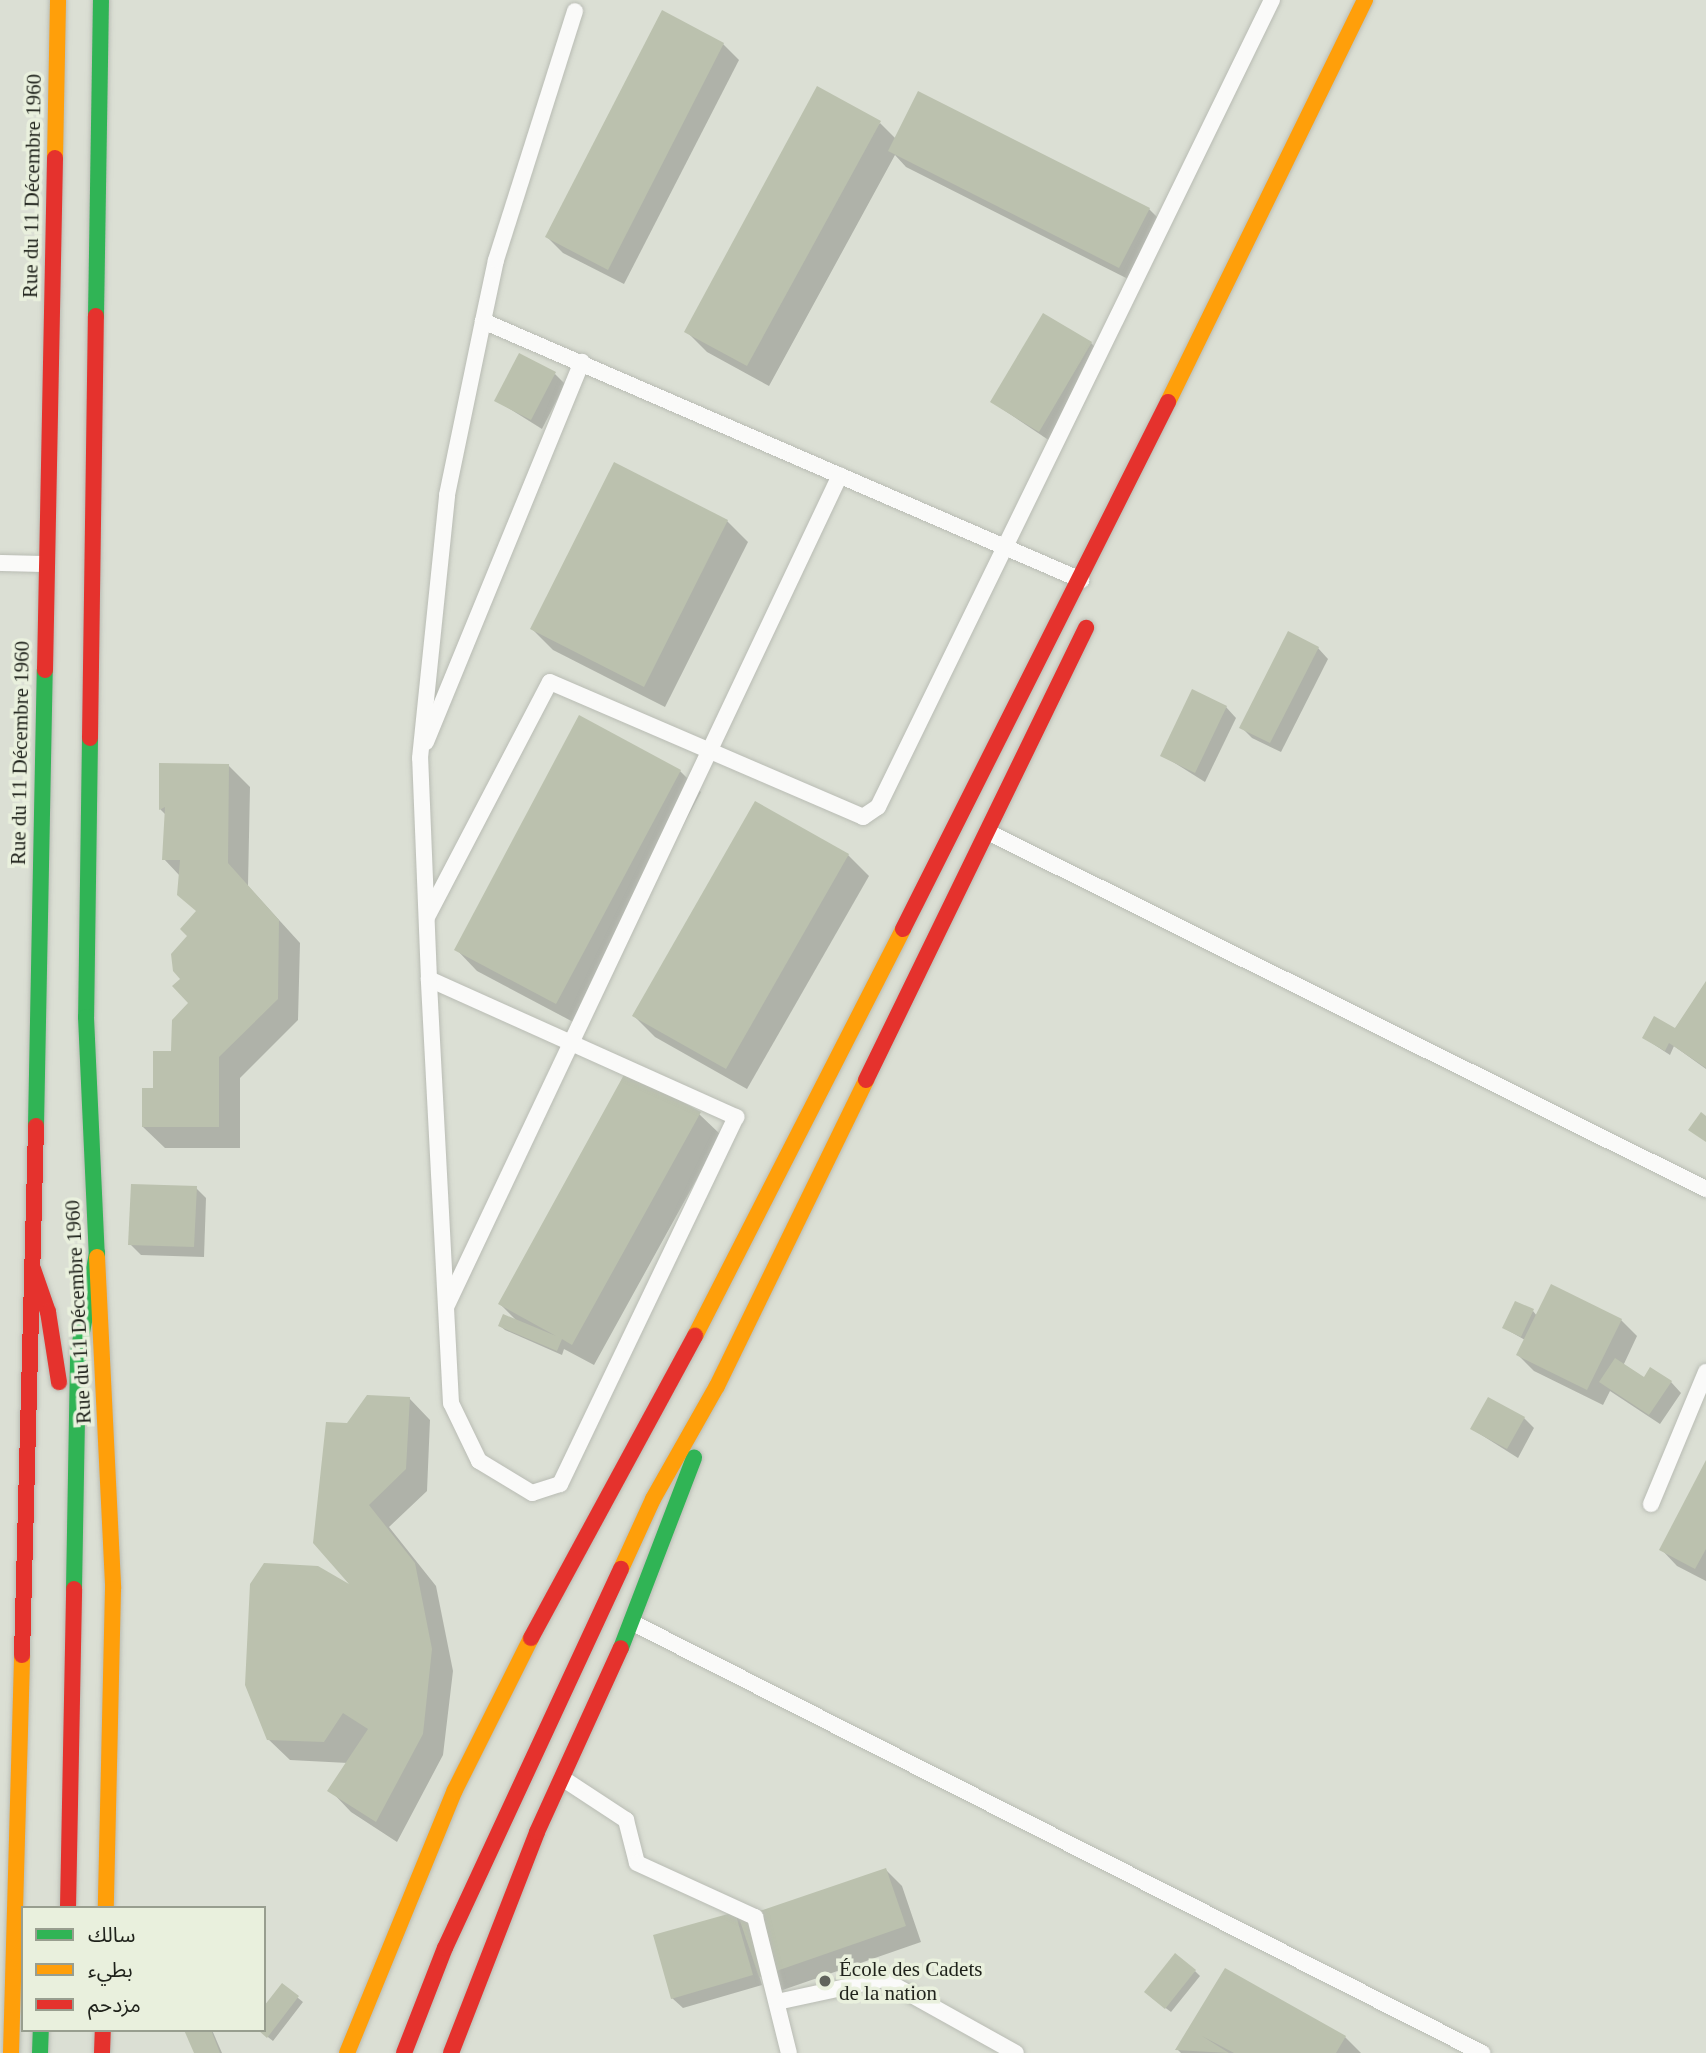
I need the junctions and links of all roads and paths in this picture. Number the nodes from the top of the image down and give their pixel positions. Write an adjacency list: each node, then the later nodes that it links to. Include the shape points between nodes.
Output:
1 (58, 0): 11 (main road, Rue du 11 Décembre 1960)
2 (102, 0): 21 (main road, Rue du 11 Décembre 1960, via 86,1017)
3 (1272, 0): 9 (lane)
4 (1365, 0): 12 (main road)
5 (575, 11): 6 (lane, via 496,260)
6 (483, 321): 7 (lane); 15 (lane, via 447,495)
7 (582, 362): 8 (lane); 15 (lane)
8 (840, 475): 9 (lane); 14 (lane)
9 (1003, 547): 12 (lane); 14 (lane, via 878,807 863,817)
10 (0, 563): 11 (lane)
11 (45, 564): 22 (main road, Rue du 11 Décembre 1960)
12 (1081, 580): 26 (main road)
13 (1096, 608): 16 (main road)
14 (709, 751): 17 (lane, via 550,682); 19 (lane)
15 (419, 758): 17 (lane)
16 (987, 831): 20 (lane); 25 (main road)
17 (426, 919): 18 (lane)
18 (429, 979): 19 (lane); 23 (lane)
19 (570, 1042): 23 (lane); 23 (lane, via 736,1117 560,1484 532,1493 479,1461 451,1403)
20 (1706, 1189)
21 (97, 1253): 34 (main road, via 78,1353); 35 (main road, Rue du 11 Décembre 1960, via 113,1589)
22 (33, 1269): 27 (main road, via 56,1345); 39 (main road, Rue du 11 Décembre 1960)
23 (446, 1307)
24 (1706, 1372): 30 (lane)
25 (717, 1386): 31 (main road, via 675,1518); 43 (main road, via 653,1499 445,1948)
26 (662, 1401): 28 (main road); 42 (main road, via 500,1693 444,1814)
27 (58, 1402)
28 (650, 1455)
29 (645, 1478): 32 (main road)
30 (1651, 1504)
31 (633, 1623): 33 (main road); 47 (lane)
32 (512, 1761)
33 (562, 1779): 36 (lane, via 626,1820 637,1863 755,1917); 44 (main road)
34 (68, 1906)
35 (106, 1906)
36 (777, 2002): 45 (lane); 46 (lane, via 883,1979)
37 (41, 2032): 40 (main road)
38 (103, 2032): 41 (main road)
39 (11, 2053)
40 (40, 2053)
41 (102, 2053)
42 (347, 2053)
43 (404, 2053)
44 (451, 2053)
45 (789, 2053)
46 (1016, 2053)
47 (1482, 2053)

